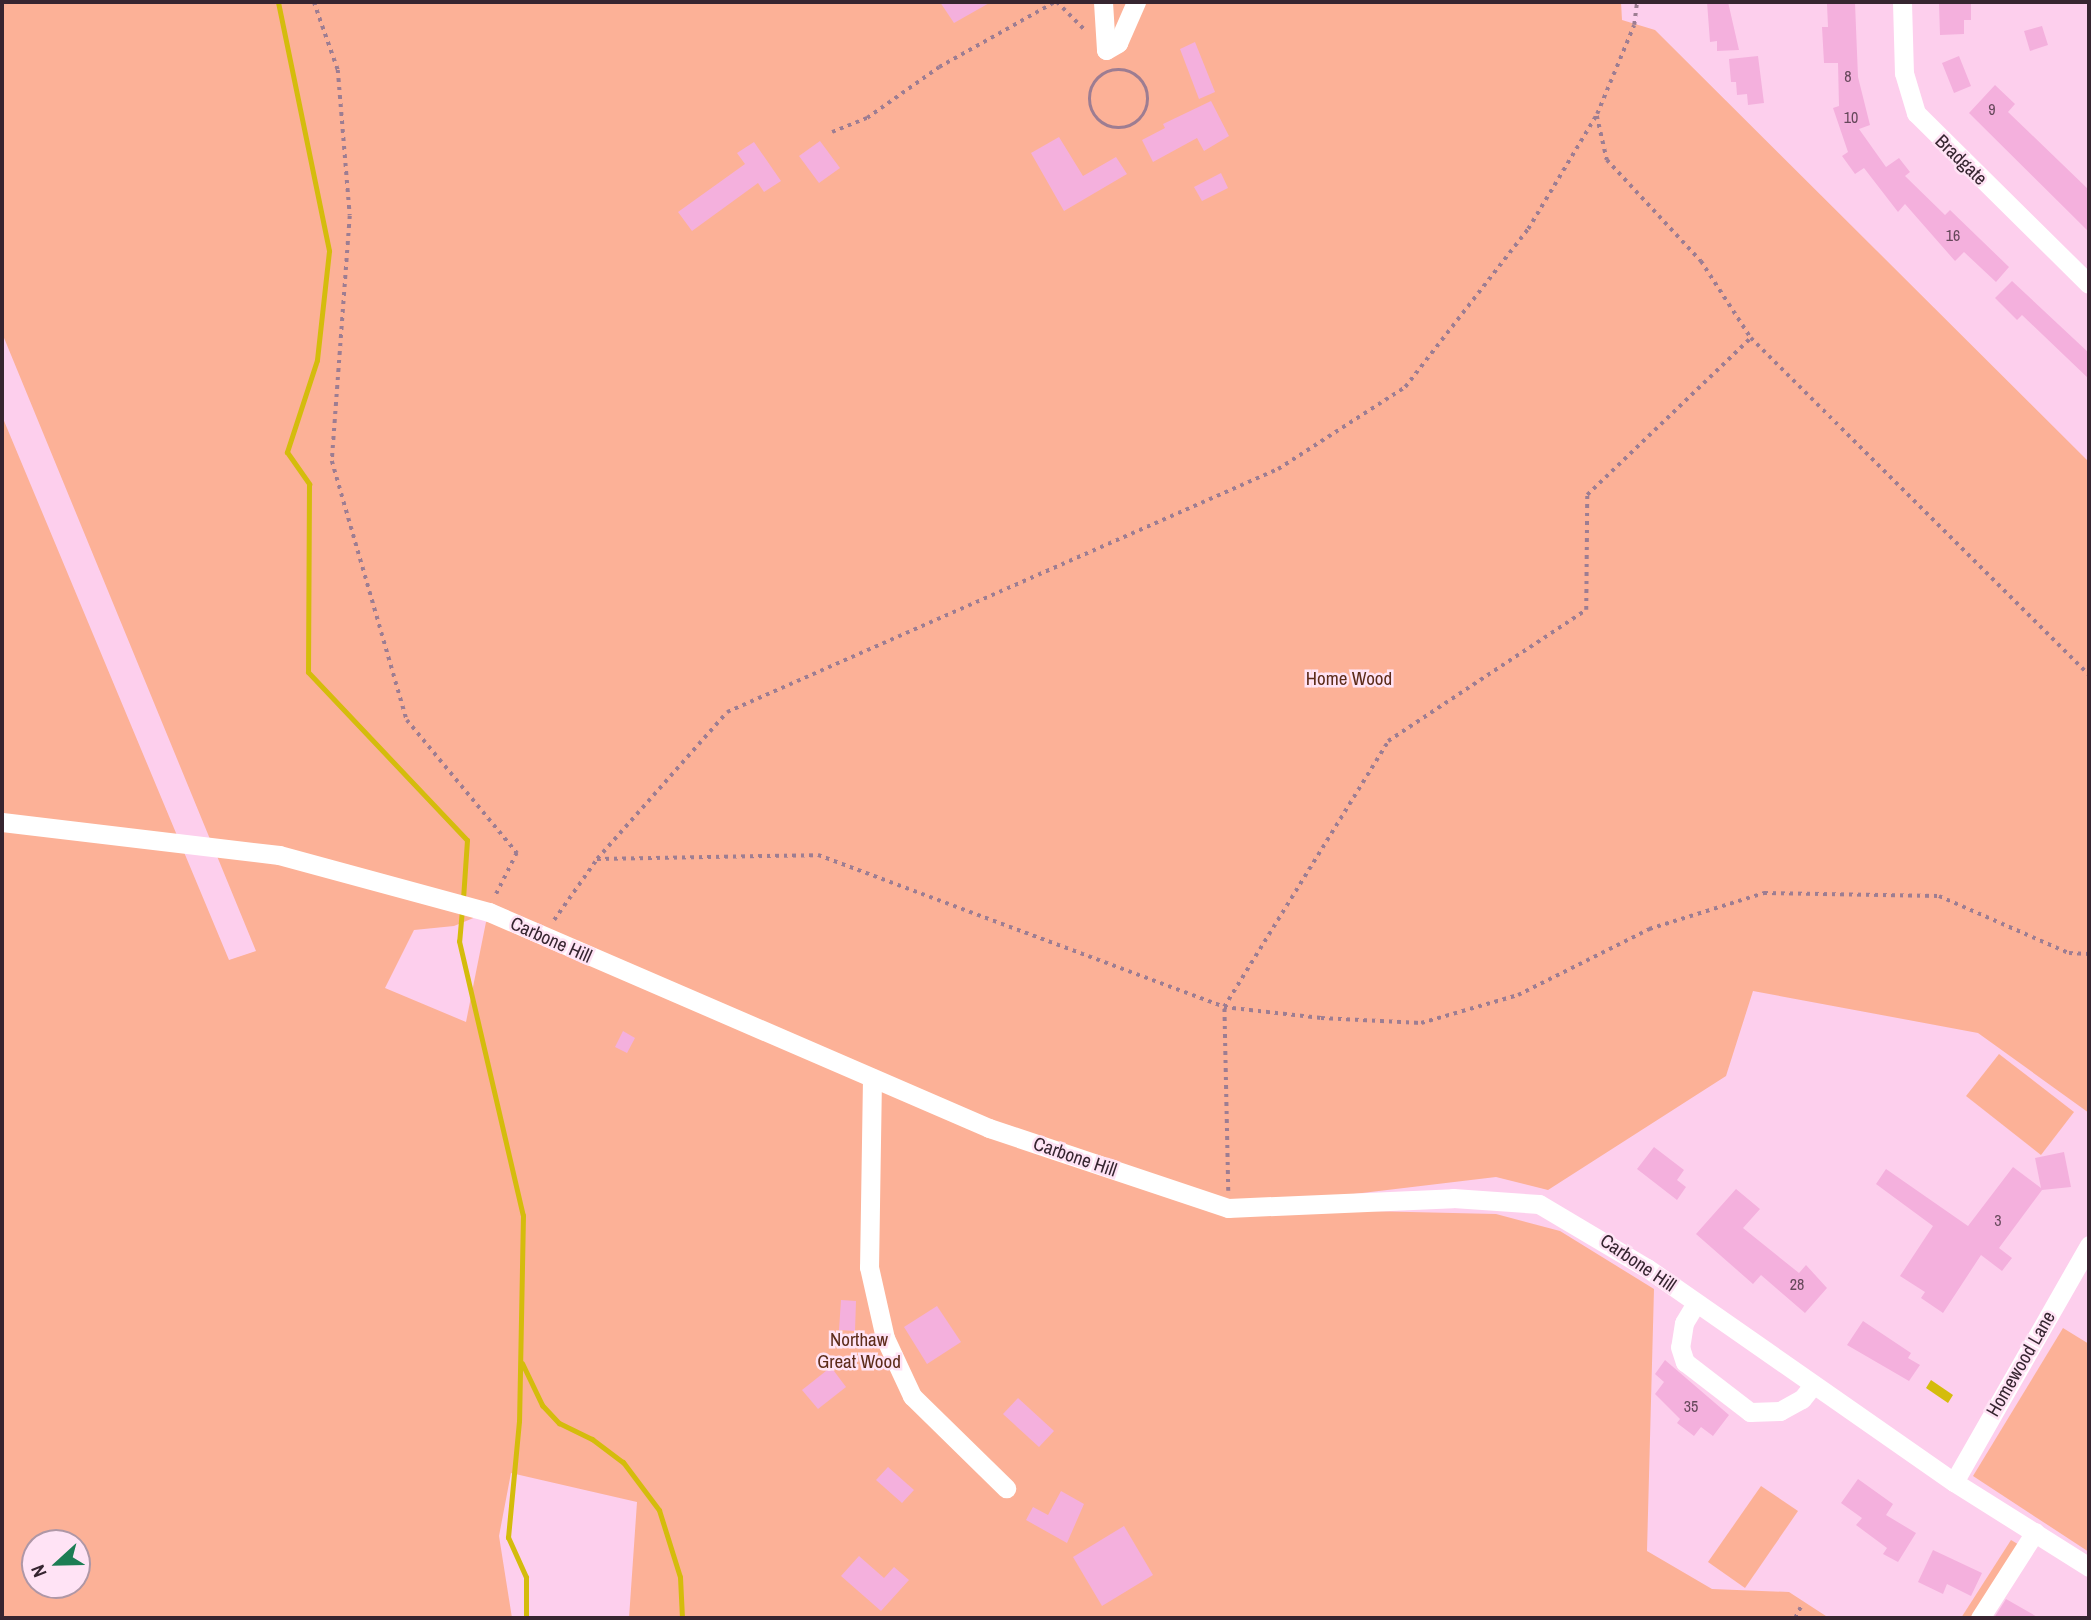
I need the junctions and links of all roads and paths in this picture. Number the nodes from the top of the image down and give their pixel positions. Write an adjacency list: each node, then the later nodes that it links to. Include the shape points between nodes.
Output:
1 (314, 2): 15 (path, via 338,70 350,216 332,461 407,720 517,853)
2 (1055, 2): 9 (path, via 939,67 867,118)
3 (1103, 2): 4 (street, via 1106,50 1118,43)
4 (1136, 2)
5 (1637, 2): 8 (path, via 1634,25)
6 (1902, 2): 10 (street, Bradgate, via 1903,74 1916,113)
7 (1089, 102): 7 (path, via 1093,84 1114,70 1136,76 1147,94 1146,111 1126,127 1106,125)
8 (1597, 114): 11 (path, via 1607,160 1701,261); 14 (path, via 1528,229 1405,387 1278,469 727,712)
9 (832, 132)
10 (2089, 284)
11 (1751, 338): 12 (path); 18 (path, via 1587,495 1586,610 1388,741)
12 (2089, 675)
13 (2, 822): 15 (street, Carbone Hill, via 279,855)
14 (597, 859): 16 (path); 18 (path, via 818,855)
15 (481, 910): 16 (street, Carbone Hill)
16 (542, 937): 19 (street, Carbone Hill)
17 (2089, 954): 18 (path, via 2069,953 1939,897 1764,893 1649,929 1517,995 1421,1023)
18 (1224, 1007): 20 (path)
19 (872, 1078): 20 (street, Carbone Hill, via 989,1128); 25 (street, via 869,1267 885,1338 912,1396)
20 (1228, 1208): 22 (street, Carbone Hill, via 1453,1198 1539,1204 1586,1229)
21 (2089, 1245): 24 (street, Homewood Lane)
22 (1696, 1303): 23 (street, Carbone Hill); 23 (street, via 1684,1323 1680,1347 1685,1363 1750,1412 1780,1411 1802,1399)
23 (1812, 1386): 24 (street, Carbone Hill)
24 (1954, 1482): 26 (street, Carbone Hill)
25 (1006, 1488)
26 (2035, 1532): 27 (street, Carbone Hill); 30 (street)
27 (2089, 1567)
28 (1802, 1604): 29 (path)
29 (1795, 1618)
30 (1980, 1618)

